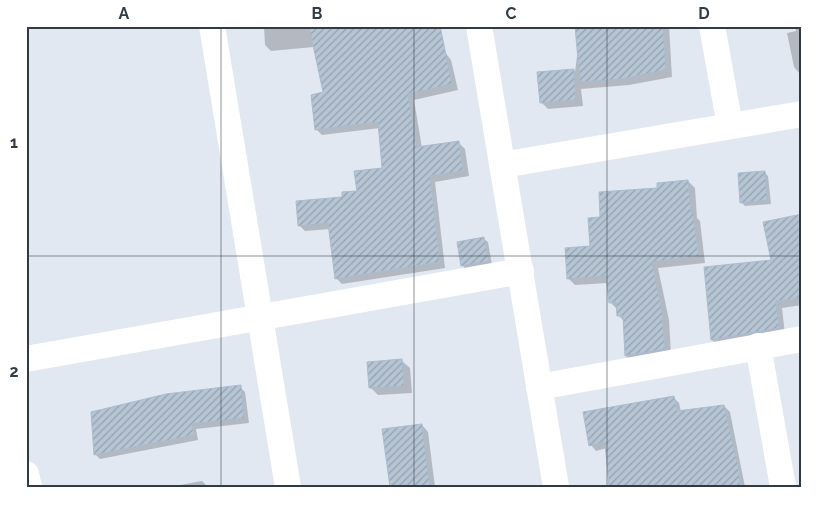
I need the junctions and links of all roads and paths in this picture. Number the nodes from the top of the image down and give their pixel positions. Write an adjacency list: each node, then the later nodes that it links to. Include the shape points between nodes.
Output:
1 (212, 26): 8 (street)
2 (479, 26): 6 (street)
3 (712, 26): 5 (street)
4 (802, 114): 5 (street)
5 (730, 126): 6 (street)
6 (502, 165): 7 (street)
7 (521, 271): 8 (street); 12 (street)
8 (260, 318): 11 (street); 15 (street)
9 (802, 339): 10 (street)
10 (758, 346): 12 (street); 17 (street)
11 (26, 359)
12 (539, 387): 16 (street)
13 (26, 474): 14 (street)
14 (29, 487)
15 (288, 487)
16 (556, 487)
17 (783, 487)

